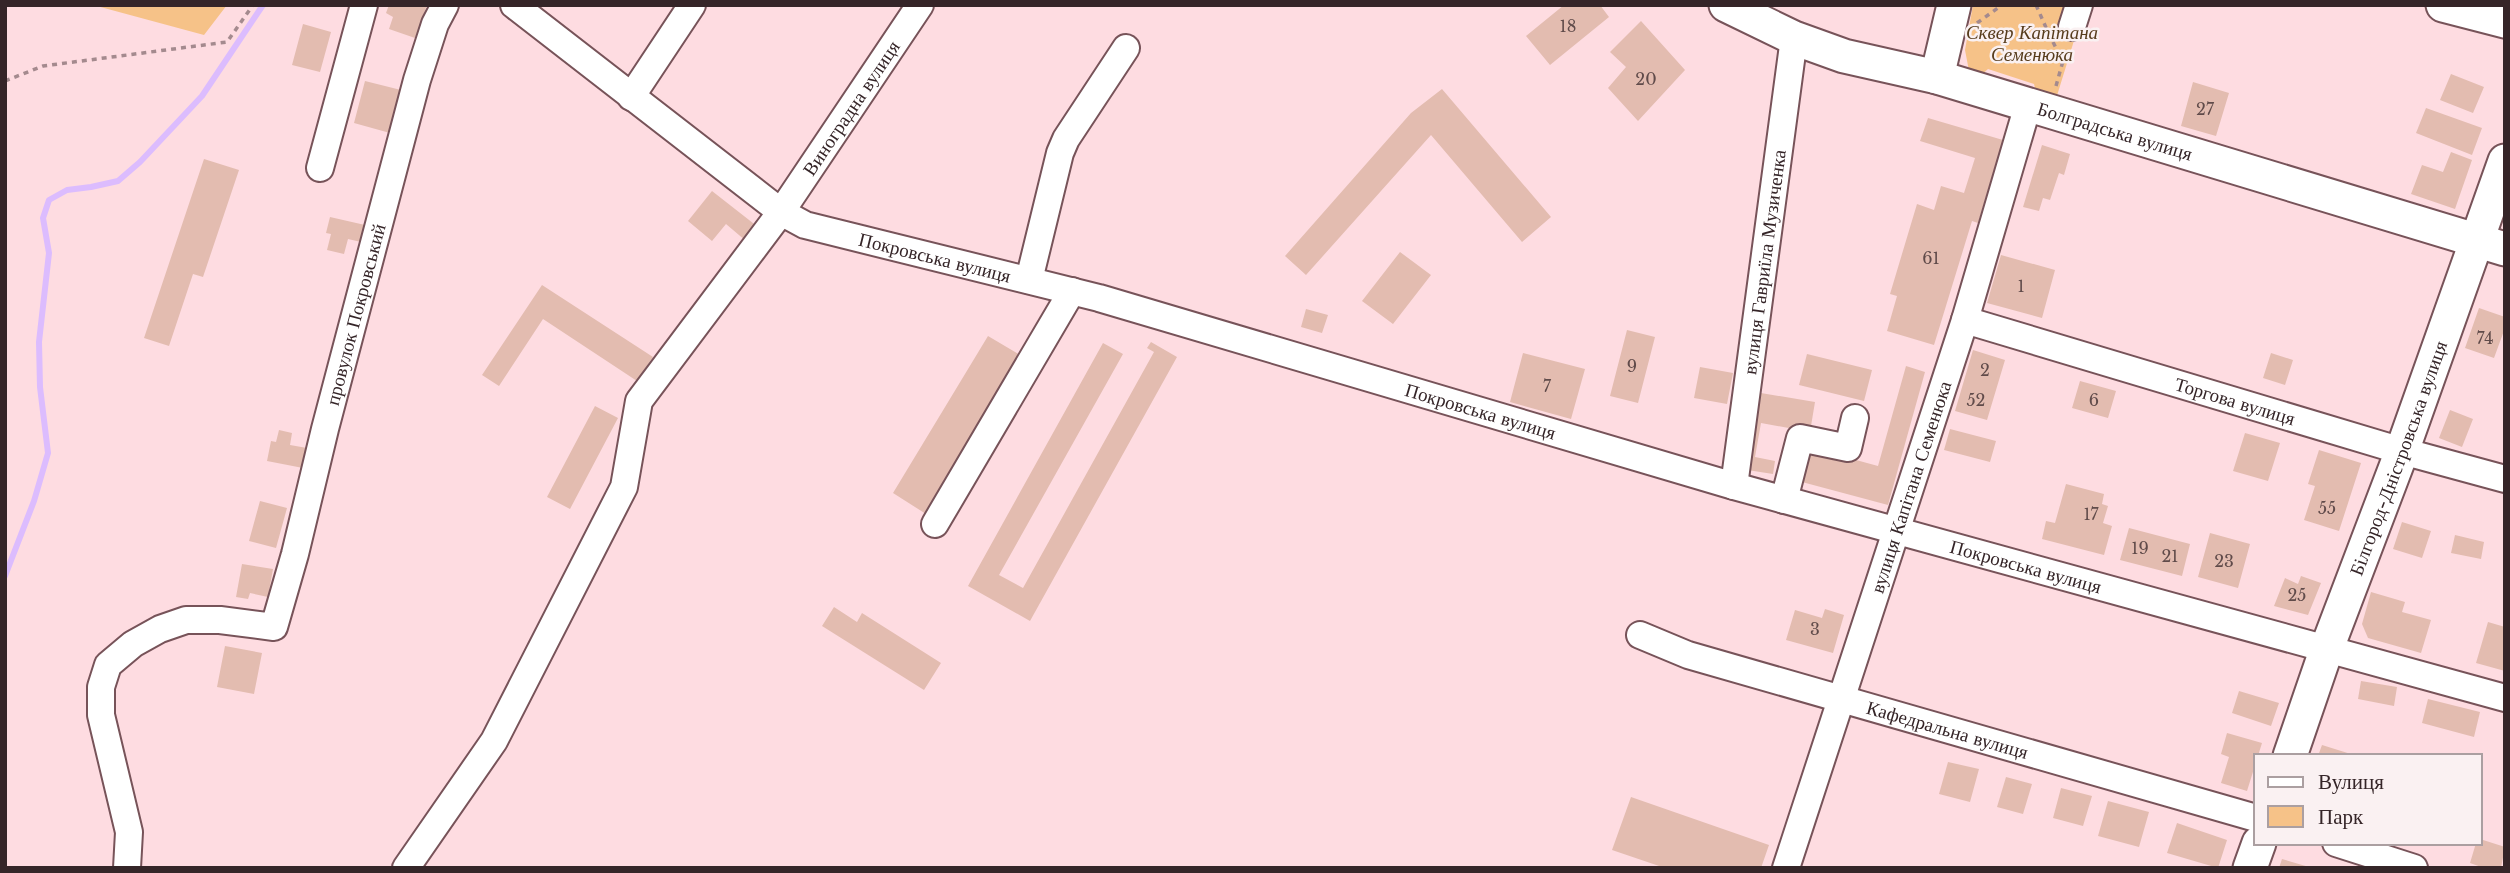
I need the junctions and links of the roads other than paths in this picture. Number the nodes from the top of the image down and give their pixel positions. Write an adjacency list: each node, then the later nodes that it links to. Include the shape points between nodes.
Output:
1 (363, 5): 16 (street)
2 (445, 5): 37 (street, провулок Покровський, via 417,80 274,626 186,620 133,644 108,665 101,687 101,715 129,832)
3 (514, 5): 13 (street, Покровська вулиця)
4 (692, 5): 13 (street)
5 (920, 5): 17 (street, Виноградна вулиця)
6 (1726, 5): 10 (main road, Болградська вулиця)
7 (2443, 5): 9 (main road)
8 (1963, 16): 12 (main road)
9 (2505, 22)
10 (1794, 38): 12 (main road, Болградська вулиця, via 1844,56); 25 (street, вулиця Гавриїла Музиченка)
11 (1126, 48): 19 (street, via 1063,146)
12 (1937, 77): 14 (main road, Болградська вулиця)
13 (631, 97): 17 (street, Покровська вулиця)
14 (2041, 98): 18 (main road, Болградська вулиця); 21 (street, вулиця Капітана Семенюка)
15 (2505, 162): 18 (main road, Білгород-Дністровська вулиця)
16 (320, 168)
17 (781, 212): 19 (street, Покровська вулиця, via 834,234); 38 (street, Виноградна вулиця, via 639,401 624,487 494,741)
18 (2490, 245): 23 (main road, Білгород-Дністровська вулиця)
19 (1029, 281): 20 (street, Покровська вулиця)
20 (1072, 291): 25 (street, Покровська вулиця); 27 (street)
21 (1965, 320): 23 (street, Торгова вулиця); 28 (street, вулиця Капітана Семенюка)
22 (1855, 418): 26 (street, via 1848,448 1800,438)
23 (2402, 451): 24 (street, Торгова вулиця); 30 (main road, Білгород-Дністровська вулиця)
24 (2505, 479)
25 (1734, 486): 26 (street, Покровська вулиця)
26 (1784, 500): 28 (street, Покровська вулиця)
27 (935, 524)
28 (1897, 531): 30 (street, Покровська вулиця); 32 (street, вулиця Капітана Семенюка)
29 (1640, 635): 32 (street, Кафедральна вулиця, via 1688,656)
30 (2327, 648): 31 (street, Покровська вулиця); 33 (main road, Білгород-Дністровська вулиця)
31 (2505, 698)
32 (1841, 700): 34 (street, Кафедральна вулиця); 39 (street, вулиця Капітана Семенюка)
33 (2291, 754)
34 (2254, 817)
35 (2258, 845): 40 (main road)
36 (2342, 845): 41 (street)
37 (127, 868)
38 (406, 868)
39 (1786, 868)
40 (2250, 868)
41 (2414, 868)

